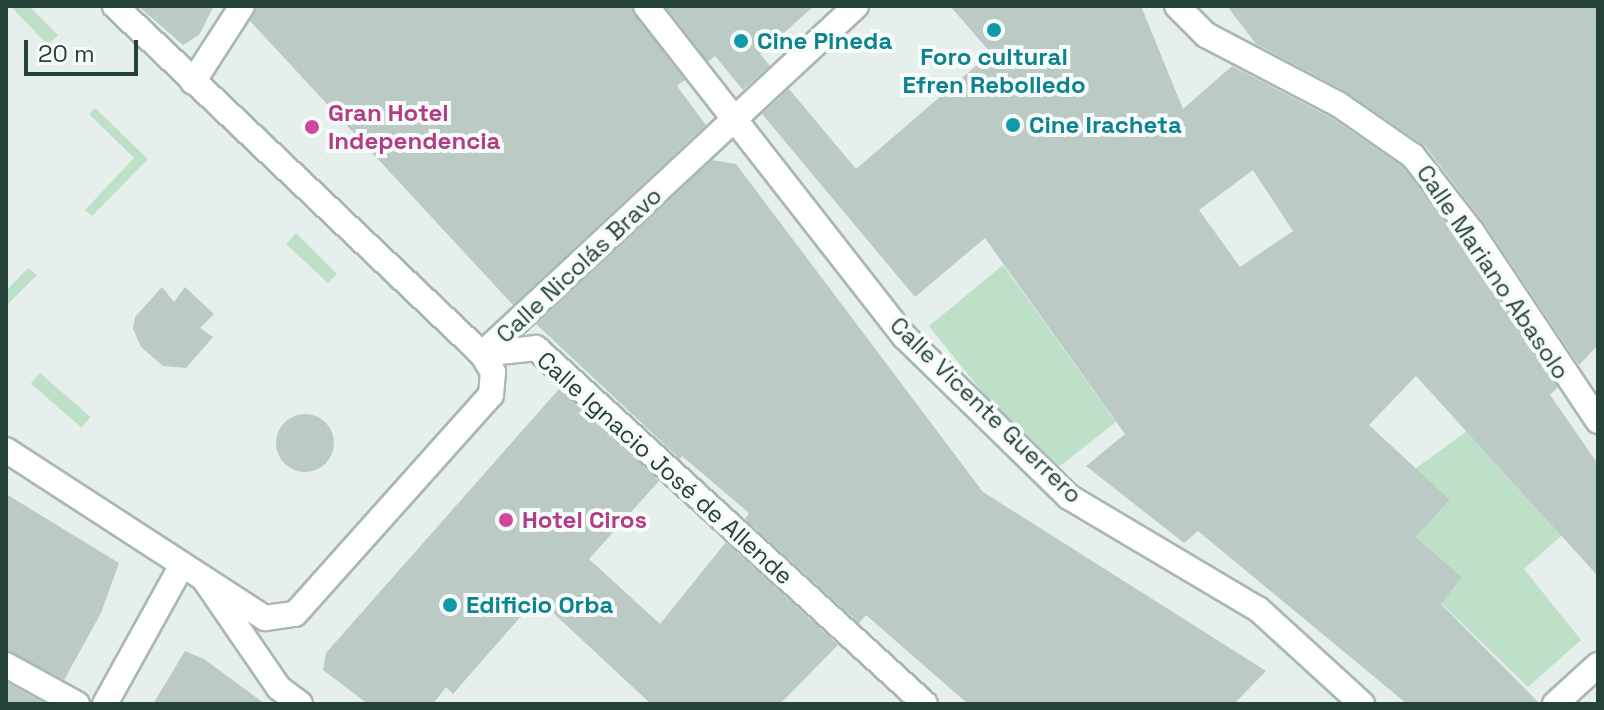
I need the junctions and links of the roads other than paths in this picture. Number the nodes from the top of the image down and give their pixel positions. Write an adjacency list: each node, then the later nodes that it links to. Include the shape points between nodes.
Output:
1 (115, 6): 6 (street)
2 (242, 6): 6 (street)
3 (646, 6): 7 (street, Calle Vicente Guerrero)
4 (856, 6): 7 (street, Calle Nicolás Bravo)
5 (1177, 6): 9 (street, Calle Mariano Abasolo, via 1206,35 1338,104 1413,156 1472,232)
6 (193, 82): 8 (street)
7 (738, 118): 8 (street, Calle Nicolás Bravo); 19 (street, Calle Vicente Guerrero, via 905,337 1069,497 1258,609)
8 (482, 354): 12 (street, Calle Nicolás Bravo, via 493,372 491,395 295,614 265,618); 18 (street, Calle Ignacio José de Allende, via 536,348)
9 (1598, 421)
10 (6, 450): 11 (street, Calle Nicolás Bravo)
11 (182, 565): 12 (street, Calle Nicolás Bravo); 16 (street)
12 (204, 579): 17 (street, via 279,688)
13 (6, 665): 15 (street)
14 (1598, 665): 20 (street)
15 (77, 704)
16 (105, 704)
17 (300, 704)
18 (925, 704)
19 (1362, 704)
20 (1555, 704)

